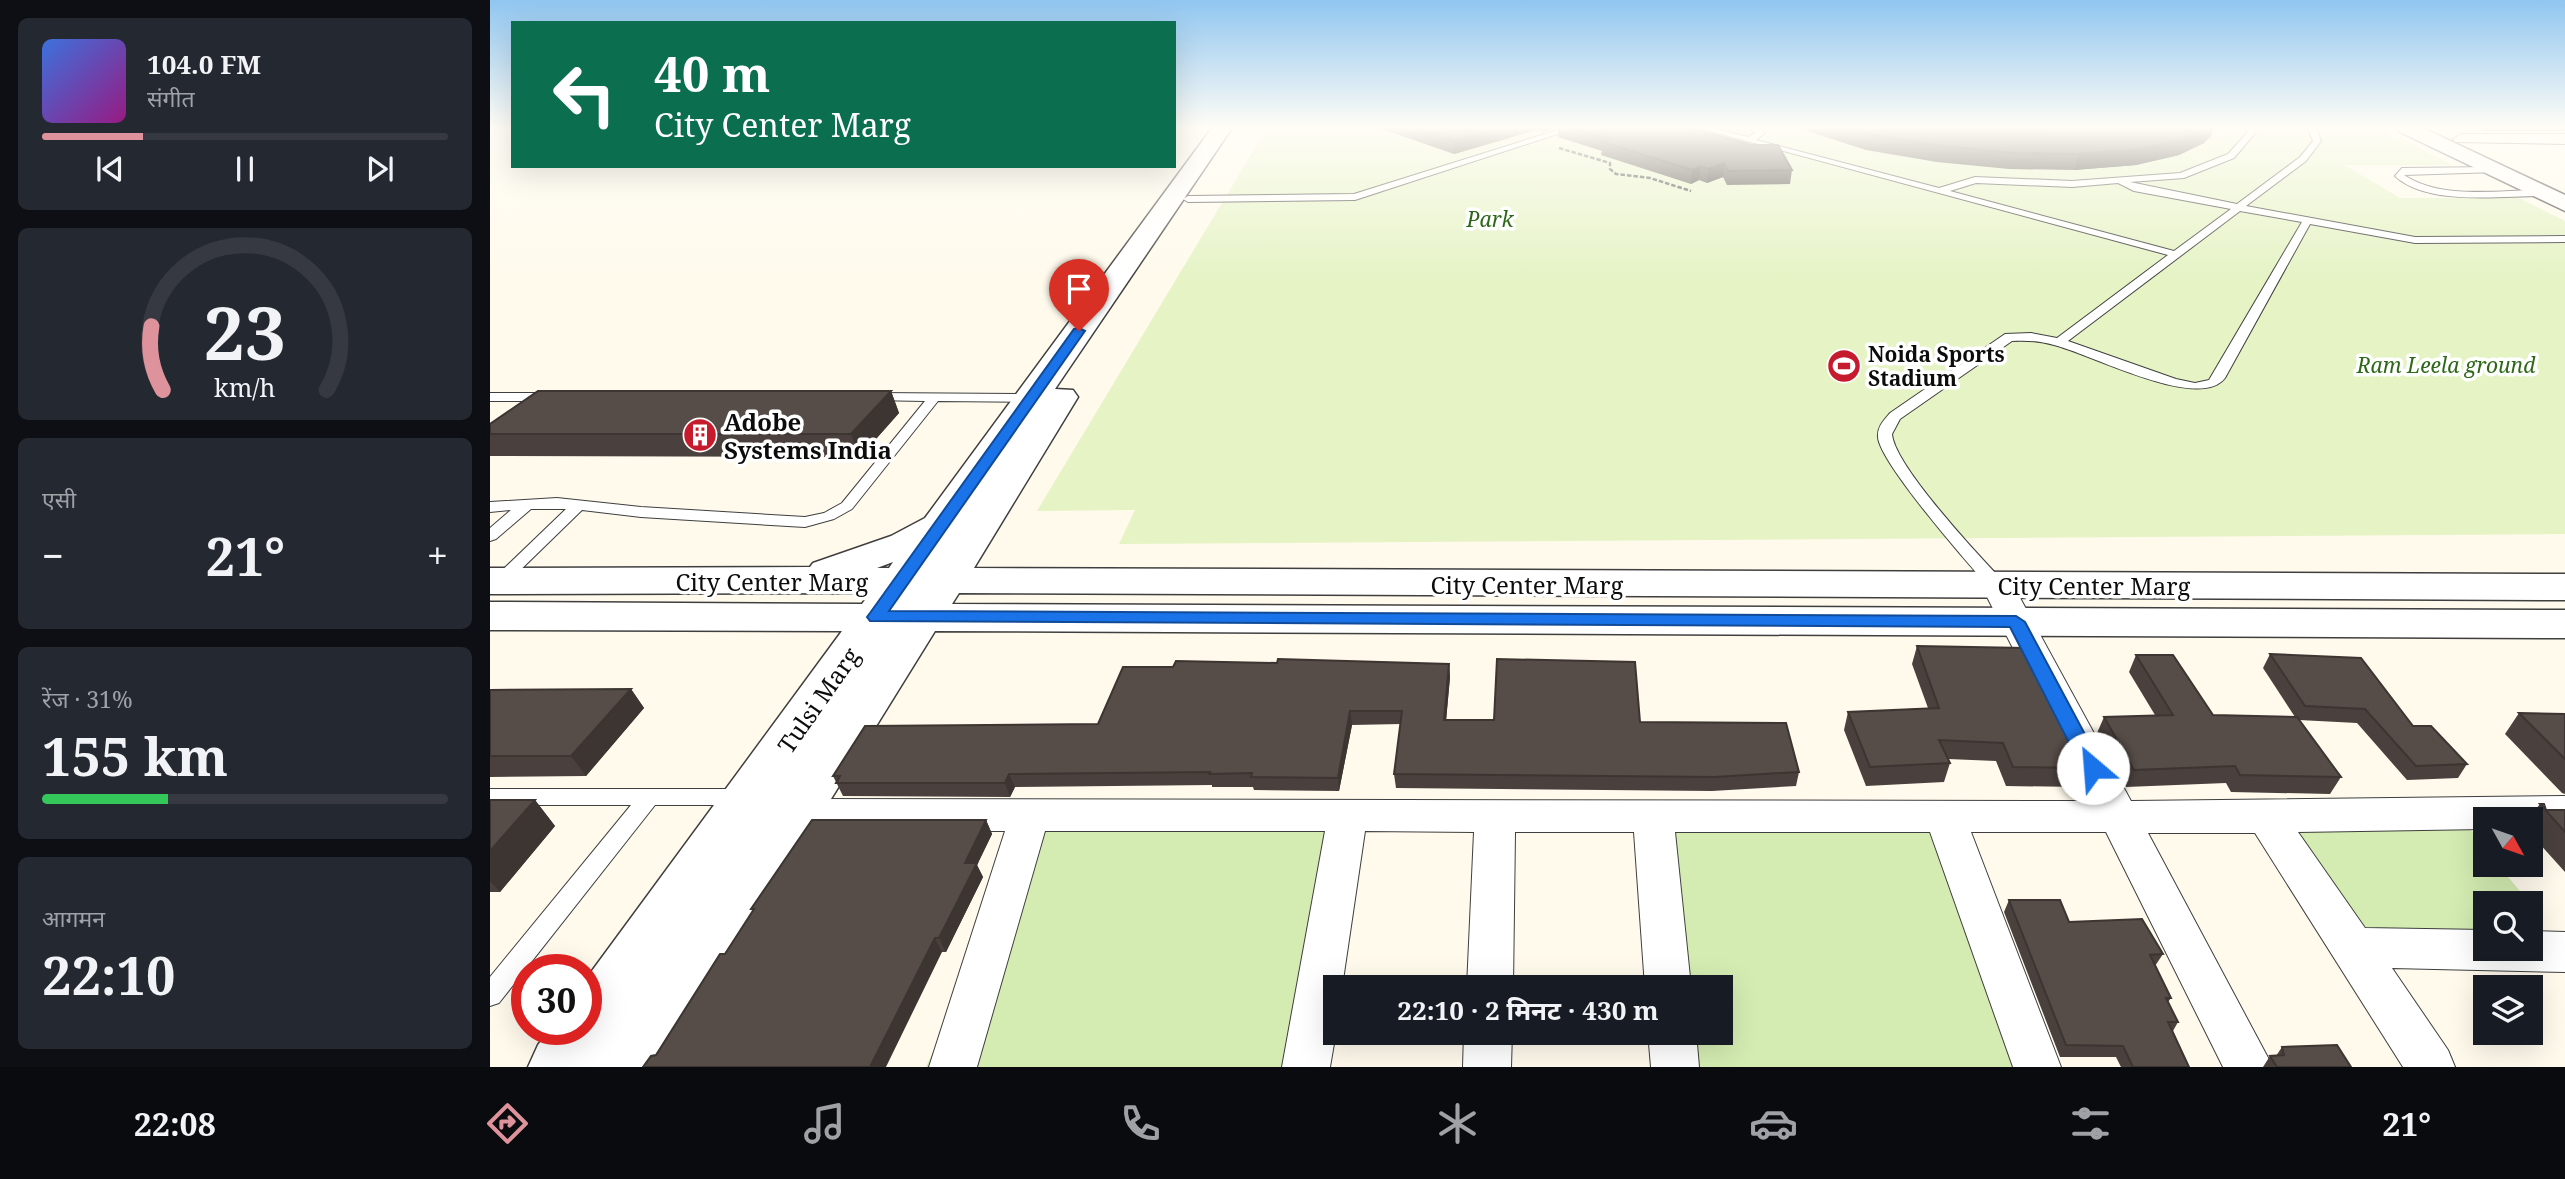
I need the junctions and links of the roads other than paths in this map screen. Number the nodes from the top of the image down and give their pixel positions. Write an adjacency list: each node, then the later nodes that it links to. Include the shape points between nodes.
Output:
1 (1193, 178): 14 (street, Tulsi Marg)
2 (1197, 178): 14 (street, Tulsi Marg)
3 (1416, 178): 14 (lane, via 1355,197)
4 (1891, 178): 12 (lane)
5 (2163, 178): 10 (lane)
6 (2277, 178): 16 (lane)
7 (2402, 178): 13 (lane, via 2439,191)
8 (2518, 178): 13 (street)
9 (2538, 178): 11 (street)
10 (2122, 182): 12 (lane, via 1975,180); 16 (lane)
11 (2565, 187)
12 (1940, 191): 19 (lane)
13 (2541, 193): 15 (street)
14 (1180, 199): 25 (street, Tulsi Marg); 29 (street, Tulsi Marg)
15 (2565, 204)
16 (2237, 208): 17 (lane); 19 (lane)
17 (2307, 221): 18 (lane, via 2415,240); 20 (lane, via 2219,378 2210,386 2172,381)
18 (2565, 240)
19 (2175, 254): 20 (lane)
20 (2059, 342): 35 (lane, via 2023,334 2009,337 1885,427 1883,438 1891,453 1954,539)
21 (490, 397): 22 (lane)
22 (560, 397)
23 (866, 397): 24 (lane)
24 (935, 397): 25 (lane); 27 (lane, via 847,506 829,516 805,522)
25 (1032, 398): 30 (street, Tulsi Marg)
26 (528, 504): 27 (lane); 28 (lane); 31 (lane)
27 (579, 505): 37 (lane)
28 (490, 507)
29 (987, 515): 33 (street, Tulsi Marg); 34 (street, via 987,534 1003,556)
30 (941, 525): 32 (street, Tulsi Marg); 38 (street)
31 (490, 536)
32 (901, 582): 33 (street, City Center Marg); 38 (street, City Center Marg); 39 (street, Tulsi Marg)
33 (945, 582): 34 (street, City Center Marg); 40 (street, Tulsi Marg)
34 (1056, 582): 35 (street, City Center Marg)
35 (1997, 585): 36 (street, City Center Marg); 41 (street)
36 (2565, 587)
37 (493, 593): 38 (street, City Center Marg)
38 (804, 598): 39 (street, City Center Marg); 43 (street, via 829,642)
39 (876, 617): 40 (street, City Center Marg); 43 (street, Tulsi Marg)
40 (923, 617): 41 (street, City Center Marg); 49 (street, Tulsi Marg)
41 (2016, 622): 42 (street, City Center Marg); 54 (street)
42 (2565, 624)
43 (833, 678): 46 (street, Tulsi Marg)
44 (490, 797): 45 (lane)
45 (650, 797): 46 (lane); 60 (lane)
46 (750, 797): 63 (street, Tulsi Marg)
47 (2565, 812): 55 (street)
48 (1030, 814): 49 (street); 50 (street); 65 (street)
49 (794, 815): 64 (street, Tulsi Marg)
50 (1348, 815): 51 (street); 66 (street)
51 (1495, 815): 52 (street); 58 (street)
52 (1653, 816): 53 (street); 59 (street)
53 (1945, 817): 54 (street); 69 (street)
54 (2118, 817): 55 (street); 70 (street)
55 (2266, 817): 56 (street)
56 (2353, 947): 57 (street); 71 (street)
57 (2565, 952)
58 (1490, 975)
59 (1667, 975)
60 (490, 995)
61 (1488, 1045): 67 (street)
62 (1673, 1045): 68 (street)
63 (560, 1067)
64 (629, 1067)
65 (953, 1067)
66 (1306, 1067)
67 (1487, 1067)
68 (1675, 1067)
69 (2037, 1067)
70 (2249, 1067)
71 (2431, 1067)

